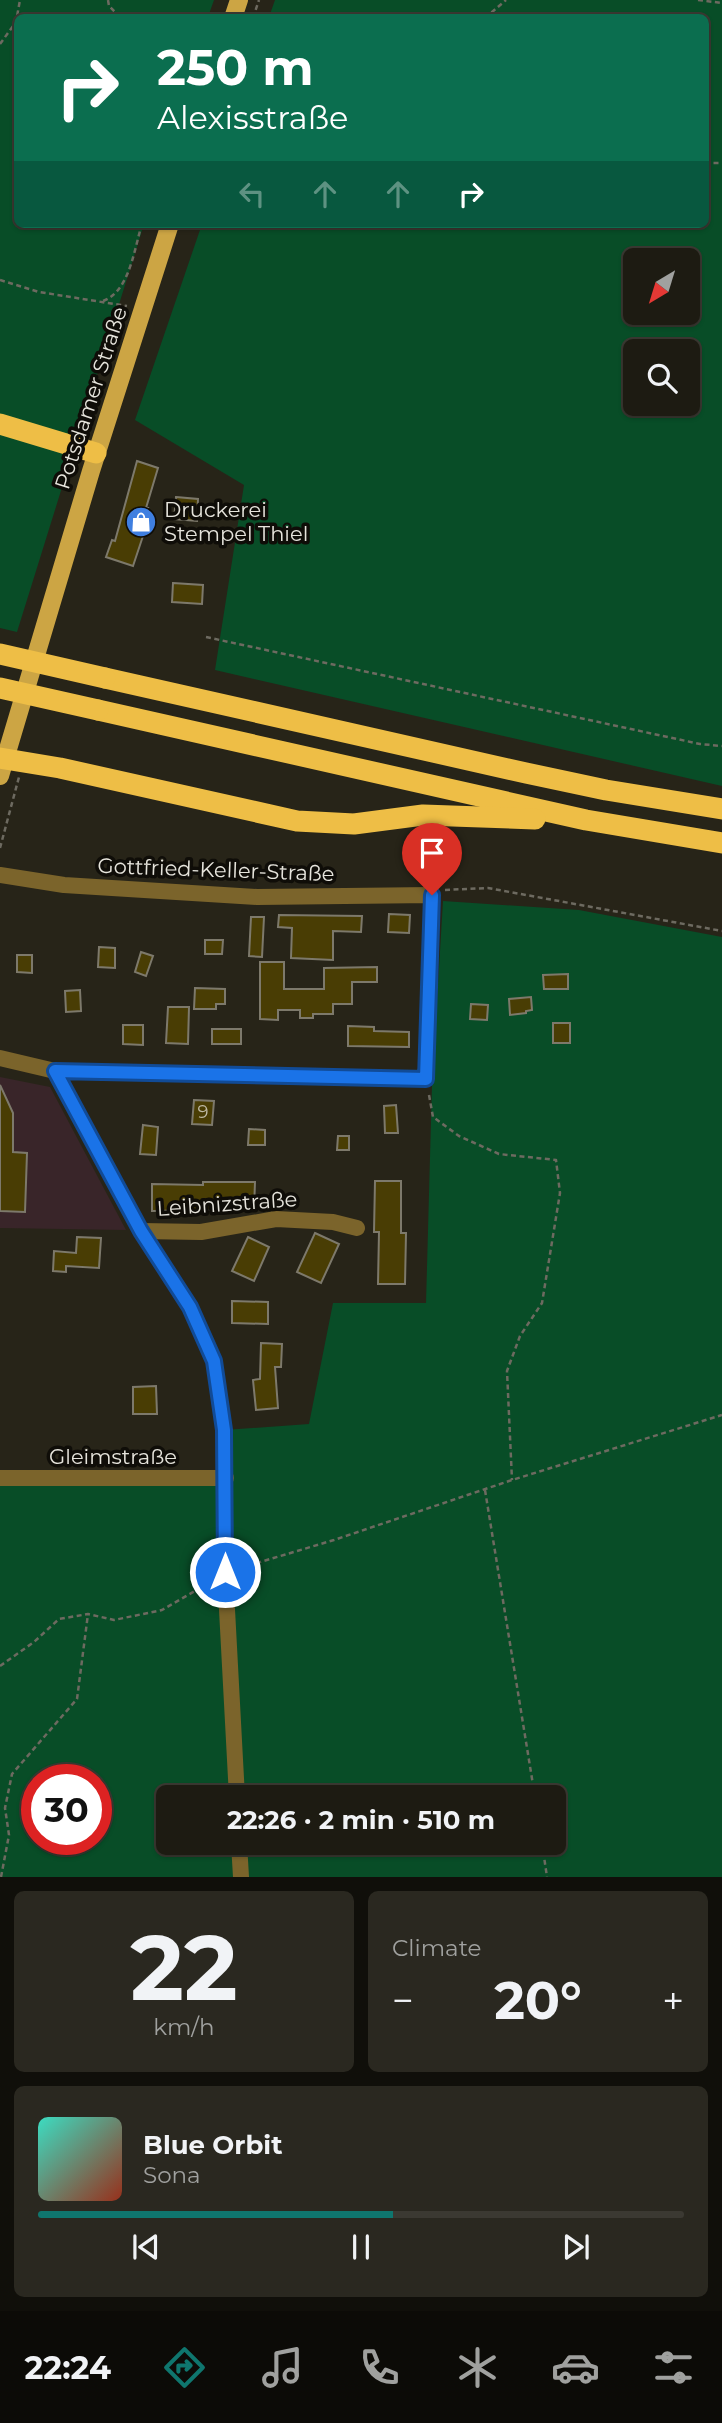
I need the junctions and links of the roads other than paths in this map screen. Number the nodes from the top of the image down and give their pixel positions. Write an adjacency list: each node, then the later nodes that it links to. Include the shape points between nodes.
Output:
1 (169, 228): 3 (main road, Potsdamer Straße)
2 (0, 424): 3 (highway)
3 (96, 453): 6 (main road, Potsdamer Straße)
4 (0, 654): 7 (highway, bridge, via 526,773)
5 (0, 688): 8 (highway, bridge)
6 (2, 764): 8 (highway, via 60,768 317,823 354,824 423,815)
7 (722, 809)
8 (586, 820): 9 (highway)
9 (722, 843)
10 (0, 875): 12 (street, Gottfried-Keller-Straße, via 64,885 257,897 432,895 426,1079)
11 (0, 1058): 12 (street)
12 (55, 1071): 14 (street, Leibnizstraße)
13 (357, 1228): 14 (street, Leibnizstraße, via 276,1219 201,1231)
14 (141, 1231): 16 (street, Leibnizstraße, via 190,1307 214,1361)
15 (0, 1478): 16 (street, Gleimstraße)
16 (226, 1478): 17 (street, Leibnizstraße, via 225,1572)
17 (236, 1785)
18 (240, 1855): 19 (street)
19 (241, 1877)

